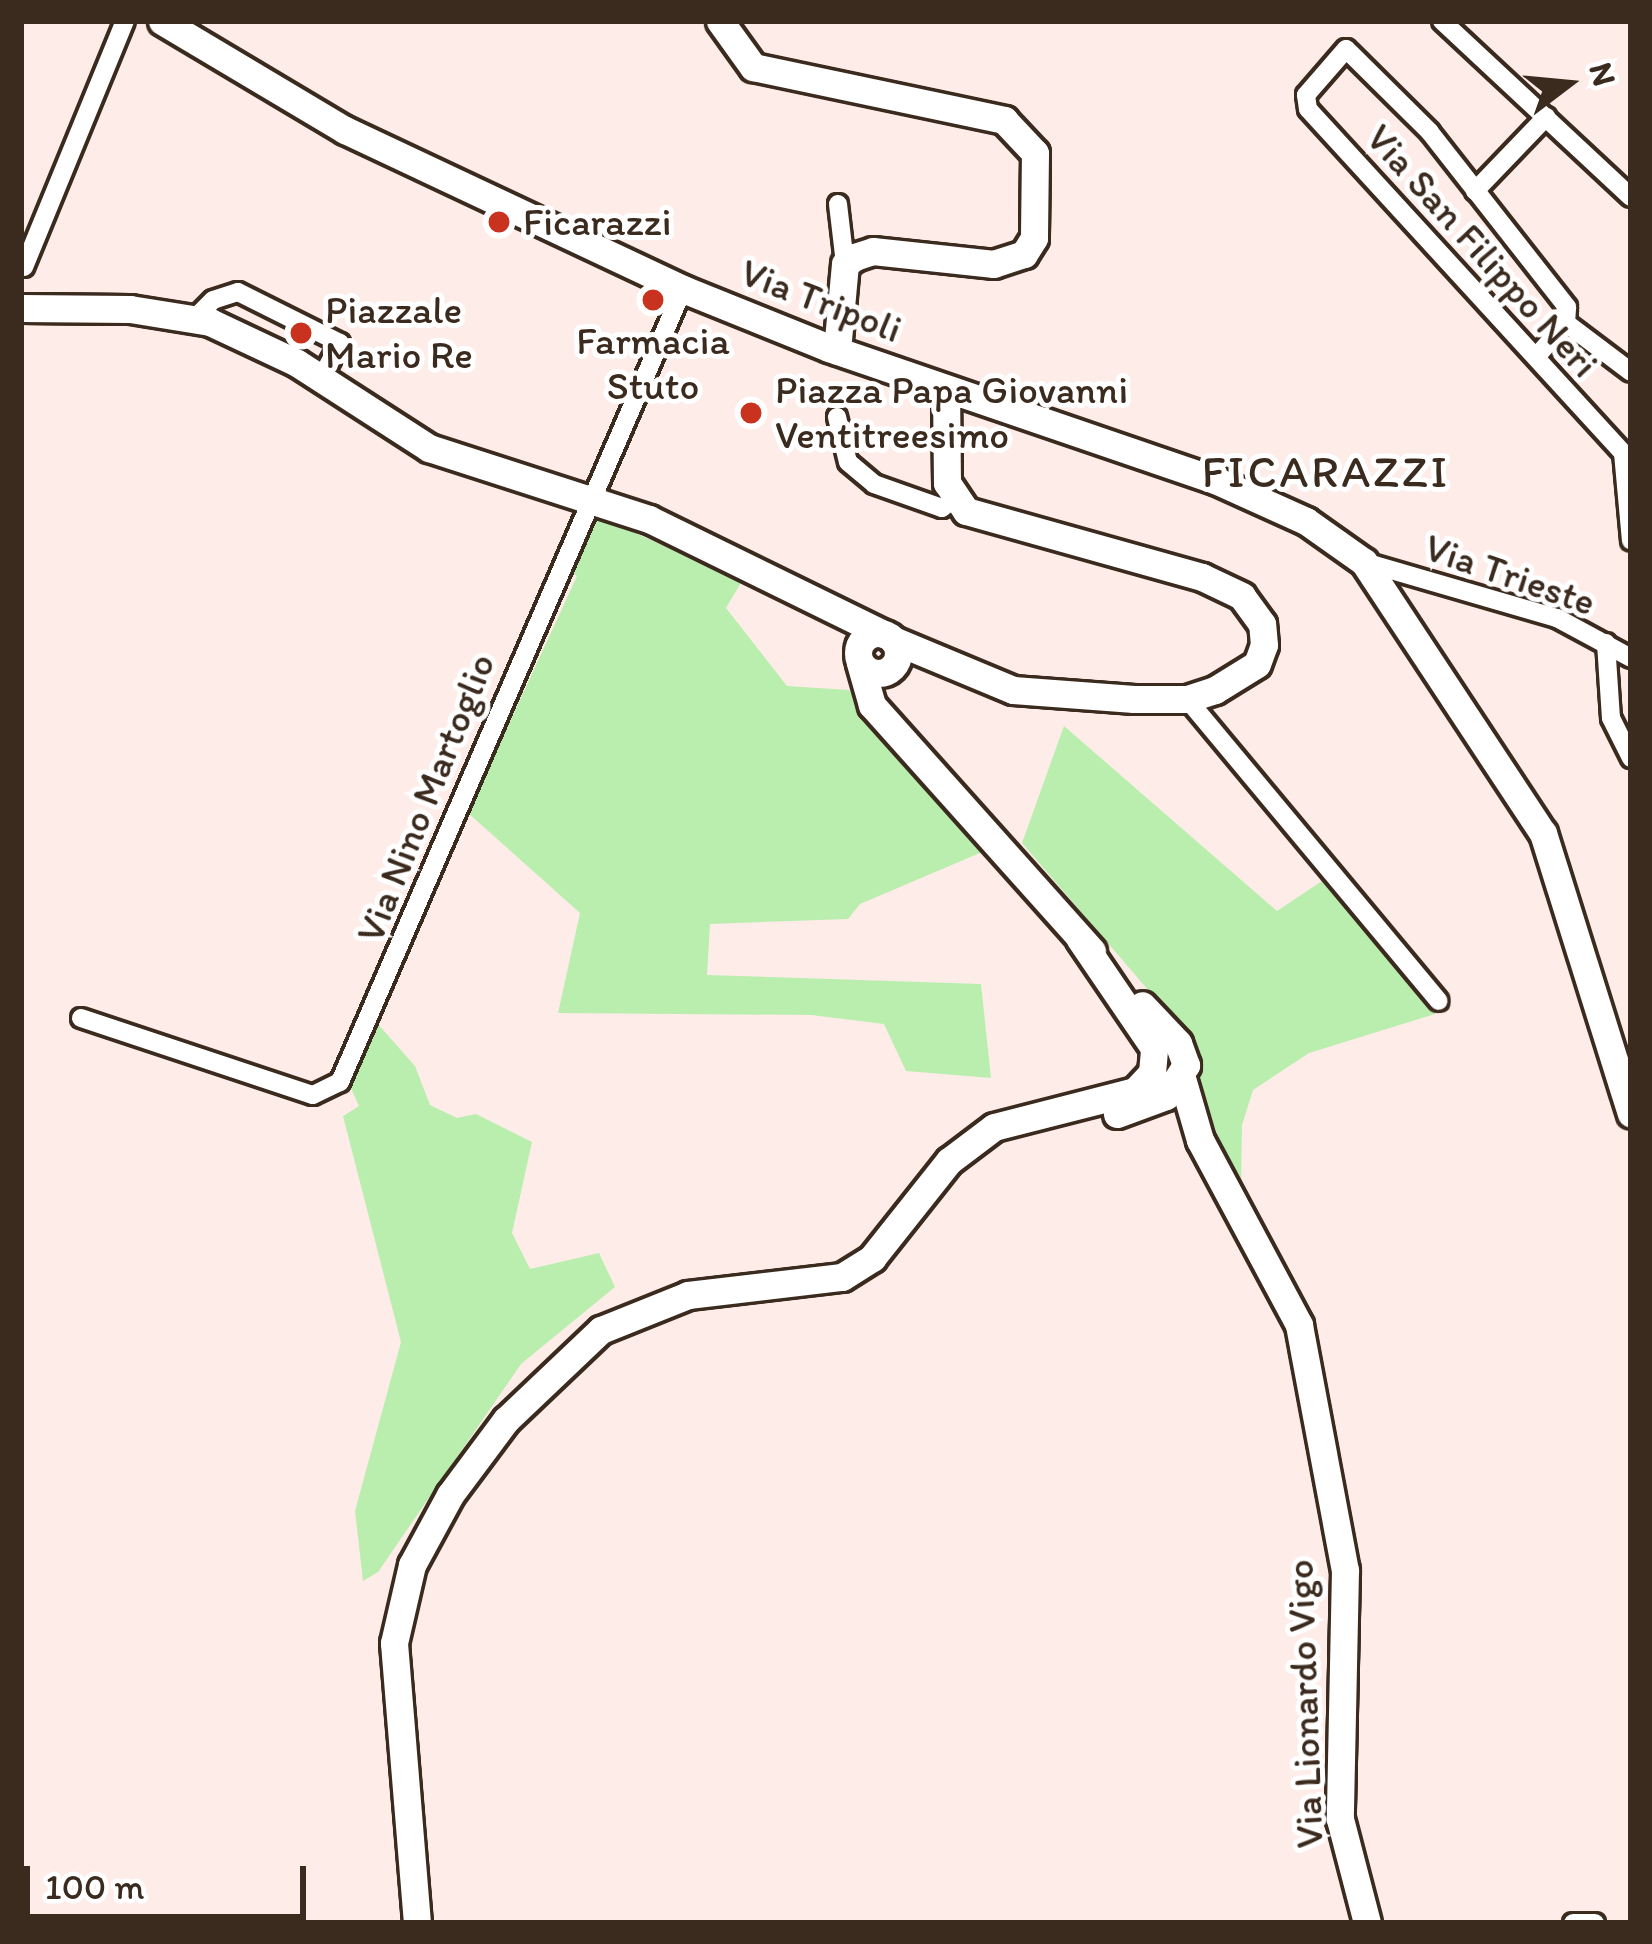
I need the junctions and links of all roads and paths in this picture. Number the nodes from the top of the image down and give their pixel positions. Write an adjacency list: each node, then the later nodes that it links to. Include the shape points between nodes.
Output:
1 (125, 21): 10 (street)
2 (162, 21): 11 (street, Via Tripoli, via 345,130)
3 (720, 21): 9 (street, via 753,67 1004,120 1035,153 1034,238 1012,261 873,251)
4 (1442, 21): 5 (street)
5 (1546, 117): 6 (street); 7 (street)
6 (1475, 191): 14 (street, via 1567,307); 16 (street, Via San Filippo Neri, via 1430,132 1346,49 1321,72 1306,95 1308,109)
7 (1631, 196)
8 (838, 204): 9 (street)
9 (845, 264): 15 (street)
10 (24, 267)
11 (683, 289): 15 (street, Via Tripoli); 21 (street, Via Nino Martoglio)
12 (21, 308): 13 (street)
13 (195, 318): 18 (street); 18 (street, via 212,300 238,292 340,343)
14 (1566, 323): 16 (street); 17 (street)
15 (837, 351): 19 (street, Via Tripoli)
16 (1536, 357): 23 (street, Via San Filippo Neri, via 1623,453)
17 (1631, 372)
18 (321, 378): 21 (street, via 429,448)
19 (946, 390): 22 (street, via 944,462); 24 (street, Via Tripoli, via 1215,480 1306,521)
20 (837, 417): 22 (street, via 848,462 874,484 942,508)
21 (590, 498): 26 (street, via 809,598); 33 (street, Via Nino Martoglio, via 340,1082 313,1095)
22 (955, 498): 28 (street, via 975,517 1202,577 1243,596 1262,624 1257,664)
23 (1631, 541)
24 (1364, 562): 25 (street, Via Trieste, via 1557,619); 36 (street, Via Tripoli, via 1543,833)
25 (1606, 643): 27 (street, Via Trieste); 29 (street, via 1611,718)
26 (876, 651): 28 (street, via 1013,690); 30 (street, via 866,694)
27 (1631, 658)
28 (1187, 699): 32 (street)
29 (1631, 758)
30 (1080, 939): 31 (street); 34 (street, via 1178,1043)
31 (1101, 971): 34 (street, via 1162,1039); 35 (street, via 1150,1037 1152,1073 1121,1098)
32 (1439, 1000)
33 (81, 1018)
34 (1174, 1087): 35 (street, via 1115,1115); 38 (street, Via Lionardo Vigo, via 1299,1325 1345,1570 1340,1819)
35 (1041, 1112): 37 (street, via 994,1127 961,1151 854,1271 827,1282 688,1295 601,1330 546,1377 472,1464 412,1564 394,1643)
36 (1631, 1114)
37 (417, 1923)
38 (1367, 1923)
39 (1573, 1923): 40 (street)
40 (1595, 1923)

